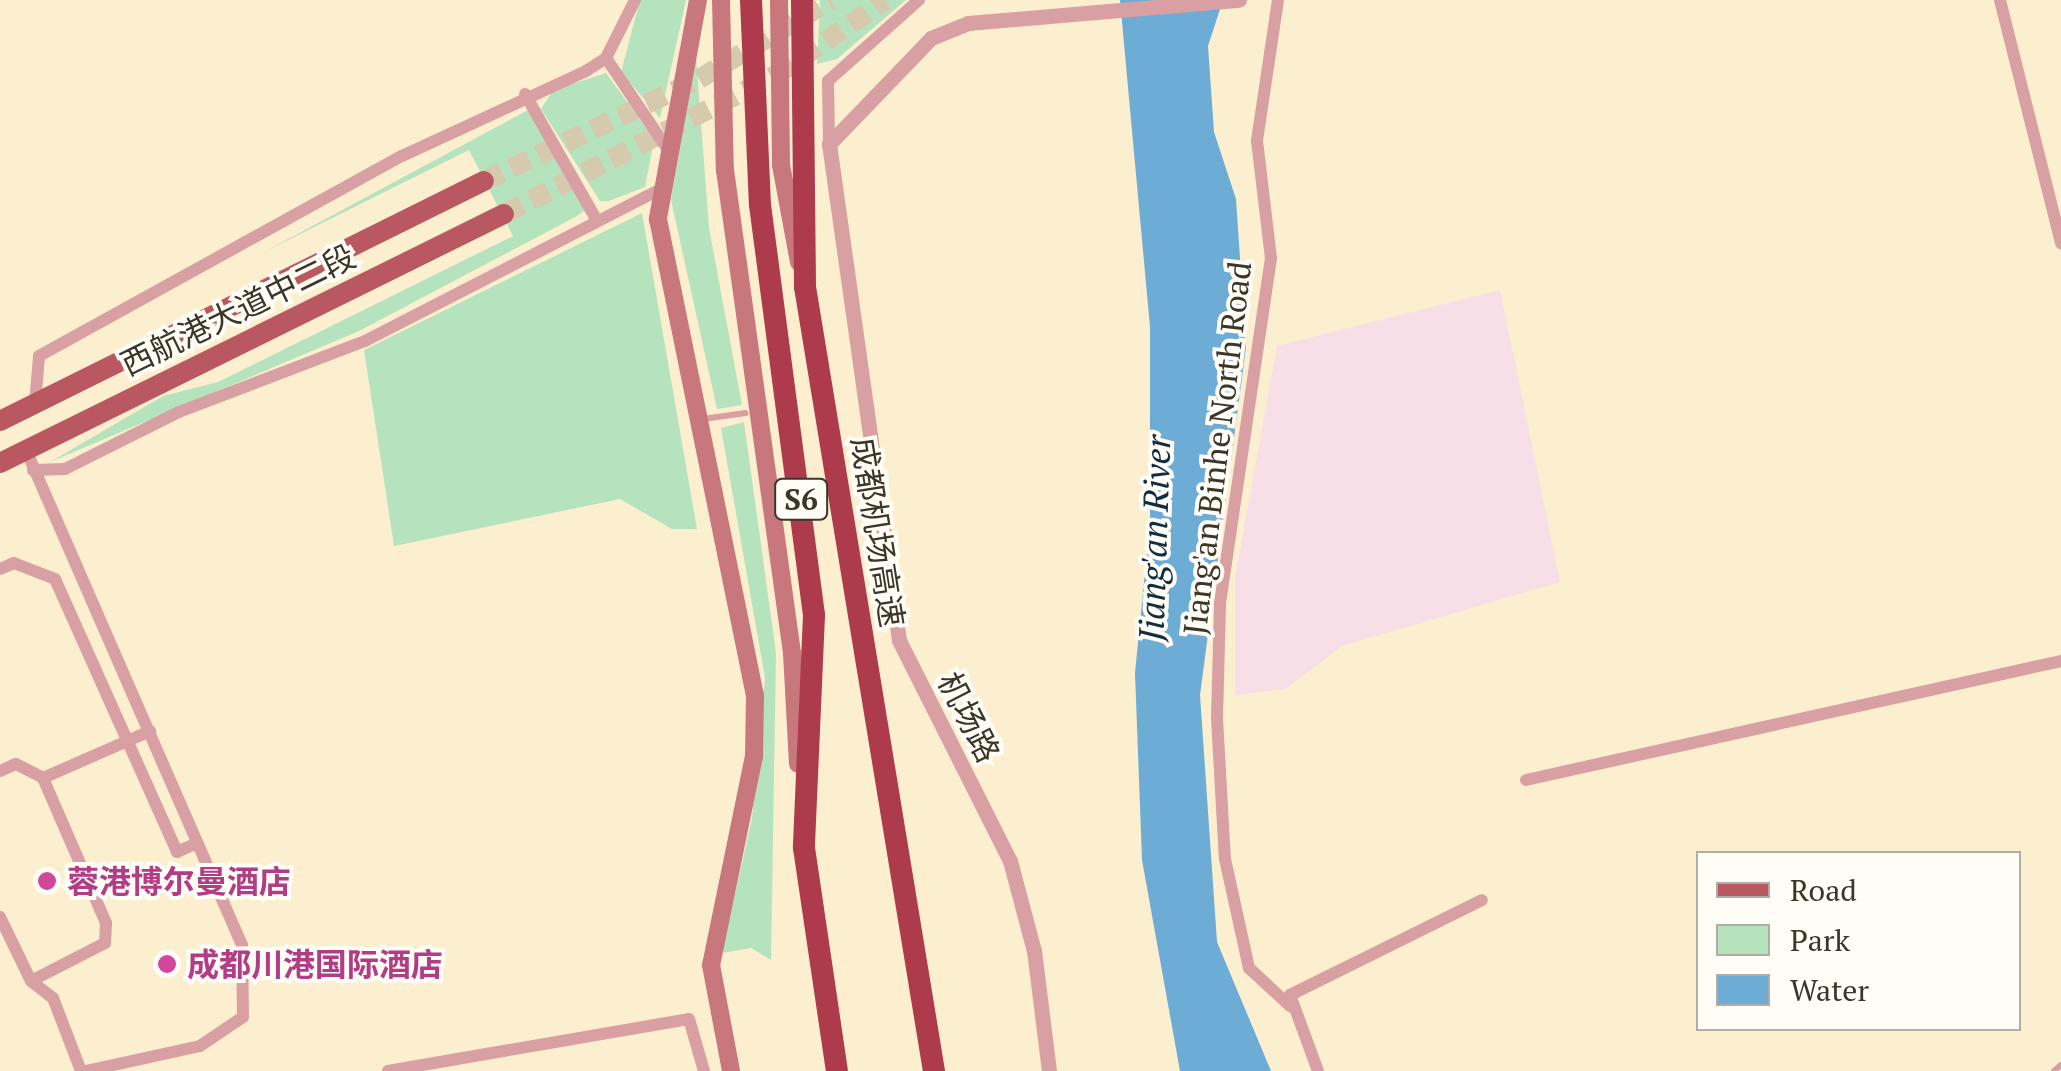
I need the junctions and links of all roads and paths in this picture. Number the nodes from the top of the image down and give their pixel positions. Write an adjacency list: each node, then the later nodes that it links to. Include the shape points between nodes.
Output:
1 (634, 0): 12 (street)
2 (698, 0): 16 (main road)
3 (709, 0): 14 (main road)
4 (721, 0): 14 (main road)
5 (751, 0): 38 (highway, S6, via 760,205 814,615)
6 (779, 0): 22 (main road, via 781,165)
7 (802, 0): 22 (highway, 成都机场高速 / S6)
8 (919, 0): 15 (street, 机场路, via 828,80)
9 (1237, 0): 15 (street, via 968,22 931,38)
10 (1278, 0): 42 (street, Jiang'an Binhe North Road, via 1256,141 1270,277 1220,604 1217,718 1225,859 1250,968)
11 (2000, 0): 21 (street)
12 (606, 58): 13 (street); 16 (street)
13 (524, 94): 20 (street); 23 (street, via 39,356)
14 (722, 122): 38 (main road, via 792,652)
15 (829, 144): 50 (street, 机场路, via 898,640 1010,860)
16 (666, 147): 18 (main road)
17 (484, 180): 23 (main road)
18 (661, 189): 20 (street); 25 (main road, via 658,220)
19 (504, 214): 27 (main road, 西航港大道中二段)
20 (596, 217): 29 (street, via 365,341 179,412 65,470)
21 (2061, 243)
22 (805, 287): 49 (highway, 成都机场高速 / S6)
23 (35, 404): 26 (main road)
24 (746, 413): 25 (lane)
25 (702, 419): 47 (main road, via 755,695 754,756 711,965)
26 (0, 422)
27 (26, 450): 28 (main road, 西航港大道中二段); 29 (street)
28 (0, 463)
29 (33, 470): 32 (street)
30 (0, 569): 33 (street, via 14,563 55,579)
31 (2061, 661): 36 (street)
32 (150, 731): 33 (street); 37 (street)
33 (128, 741): 35 (street); 37 (street, via 177,852)
34 (0, 771): 35 (street, via 16,764)
35 (43, 778): 41 (street, via 106,933 105,943)
36 (1526, 780)
37 (197, 844): 44 (street, via 242,944 243,1017 200,1046)
38 (804, 848): 48 (highway, S6)
39 (1482, 900): 42 (street, via 1290,995)
40 (0, 917): 41 (street)
41 (31, 981): 44 (street, via 53,998)
42 (1290, 1006): 51 (street)
43 (2061, 1065): 52 (lane)
44 (84, 1071)
45 (388, 1071): 46 (street, via 690,1018)
46 (704, 1071)
47 (731, 1071)
48 (837, 1071)
49 (934, 1071)
50 (1049, 1071)
51 (1318, 1071)
52 (2054, 1071)

